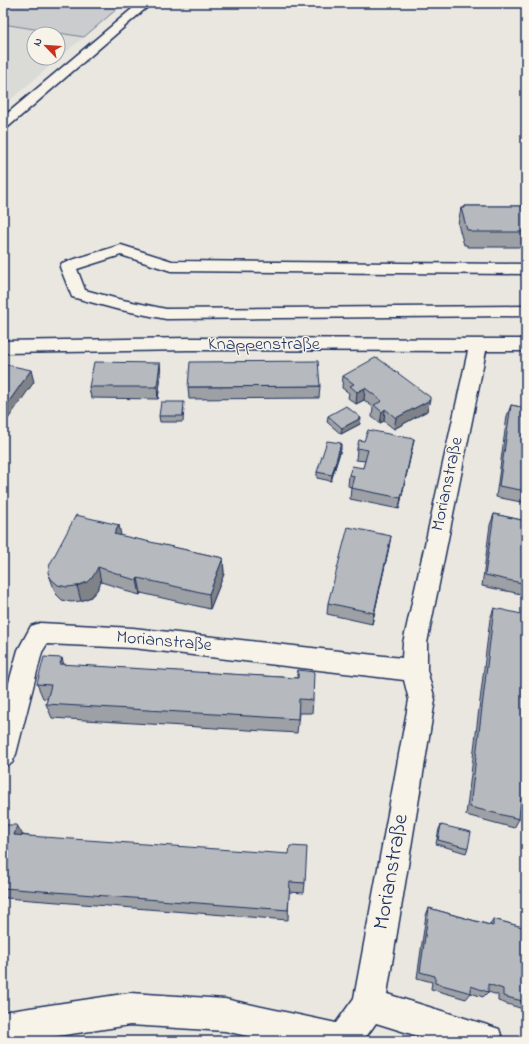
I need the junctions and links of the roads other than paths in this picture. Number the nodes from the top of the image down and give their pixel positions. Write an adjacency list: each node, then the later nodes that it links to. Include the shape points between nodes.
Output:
1 (146, 3): 2 (street)
2 (3, 124)
3 (526, 269): 4 (street, via 171,266 121,250 68,267 78,293 166,314)
4 (526, 311)
5 (478, 345): 6 (street, Knappenstraße); 7 (street, Knappenstraße, via 189,344); 8 (street, Morianstraße, via 415,643)
6 (526, 345)
7 (3, 347)
8 (414, 670): 9 (street, Morianstraße, via 133,638 40,634 30,650); 10 (street, Morianstraße, via 422,700)
9 (3, 754)
10 (369, 1005): 12 (street, Morianstraße); 13 (street)
11 (3, 1028): 12 (street, Morianstraße, via 130,1009 225,1015)
12 (343, 1041)
13 (487, 1041)

